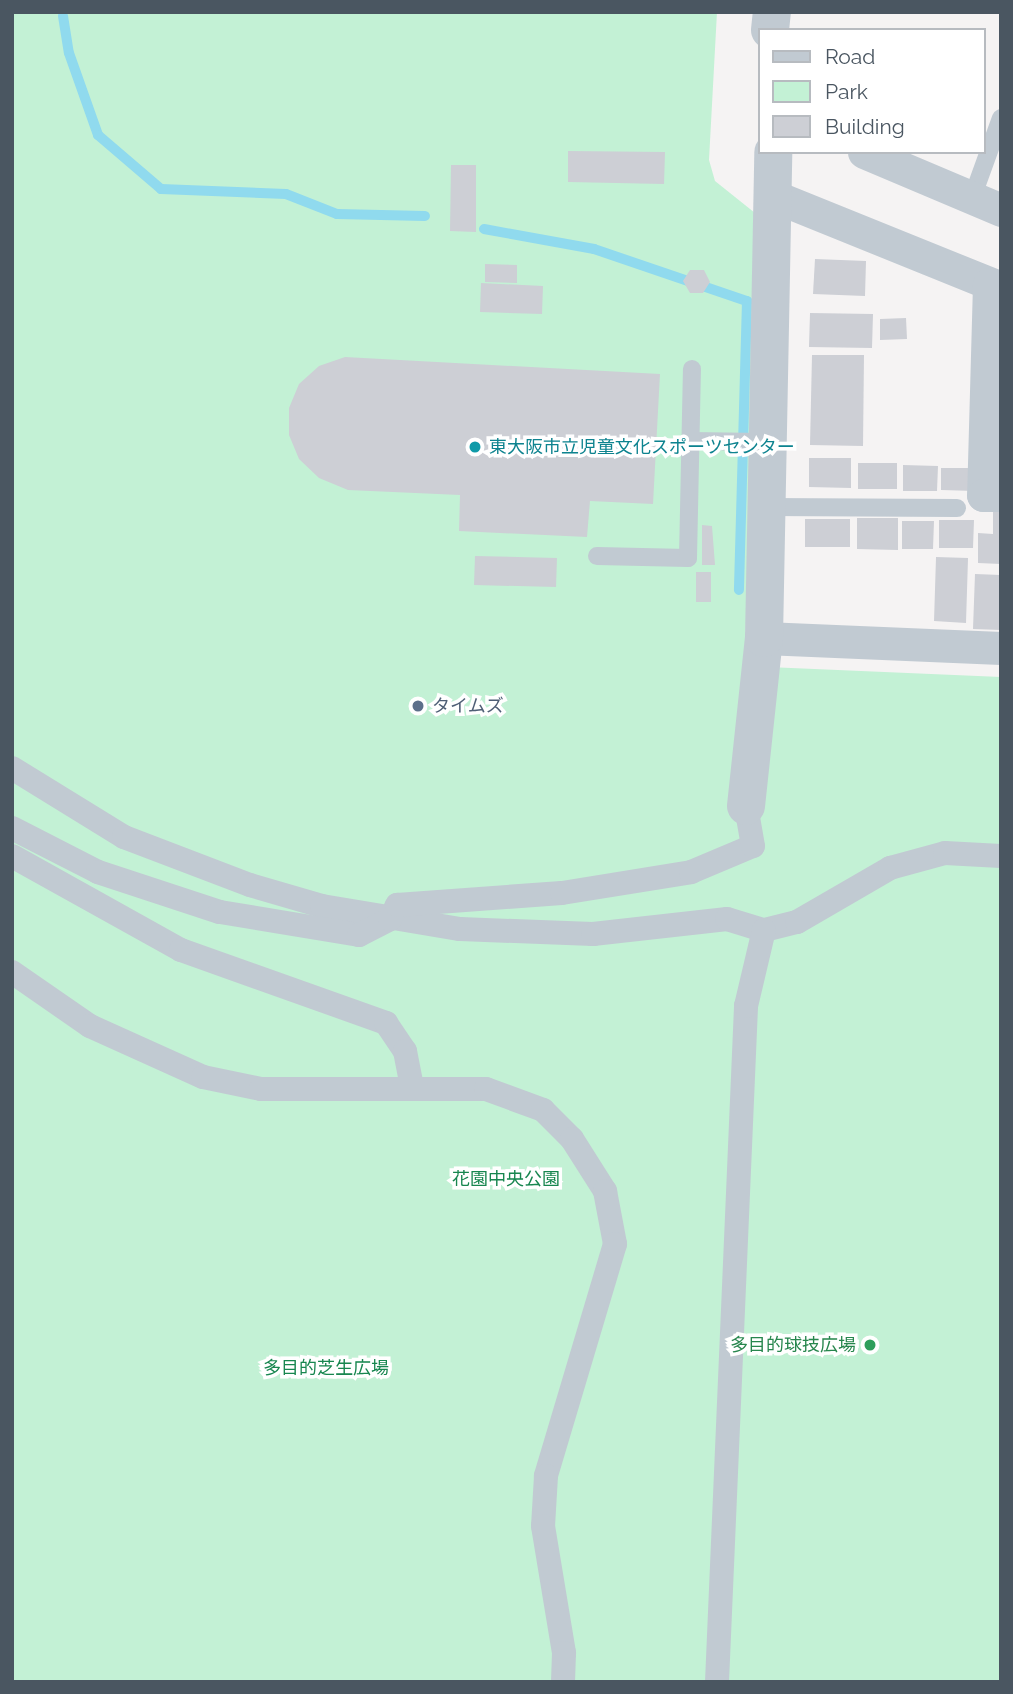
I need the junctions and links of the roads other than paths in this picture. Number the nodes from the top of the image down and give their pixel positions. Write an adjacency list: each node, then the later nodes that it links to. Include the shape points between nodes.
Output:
1 (1001, 118): 5 (lane)
2 (773, 154): 4 (street)
3 (869, 154): 5 (street)
4 (771, 195): 6 (street); 9 (street)
5 (986, 204)
6 (995, 286): 10 (street, via 983,495)
7 (692, 369): 8 (lane)
8 (690, 441): 9 (lane); 13 (lane, via 688,558)
9 (761, 442): 11 (street)
10 (1001, 495)
11 (767, 507): 12 (lane); 14 (street)
12 (957, 508)
13 (597, 556)
14 (764, 638): 15 (street); 17 (street)
15 (1001, 648)
16 (12, 768): 21 (street, via 124,837 250,885)
17 (746, 806): 21 (street, via 753,846 691,872 562,893 397,905)
18 (12, 828): 21 (street, via 98,872 220,912 359,935)
19 (12, 856): 24 (street, via 181,950 386,1023 405,1051)
20 (1001, 856): 22 (street, via 945,853 890,868 797,922)
21 (390, 919): 22 (street, via 593,934 727,919)
22 (764, 930): 26 (street, via 746,1006)
23 (12, 972): 24 (street, via 90,1026 203,1077 261,1089)
24 (412, 1088): 25 (street, via 486,1089 543,1110 572,1139 605,1191 615,1244 547,1476 543,1526 564,1653)
25 (563, 1682)
26 (717, 1682)

